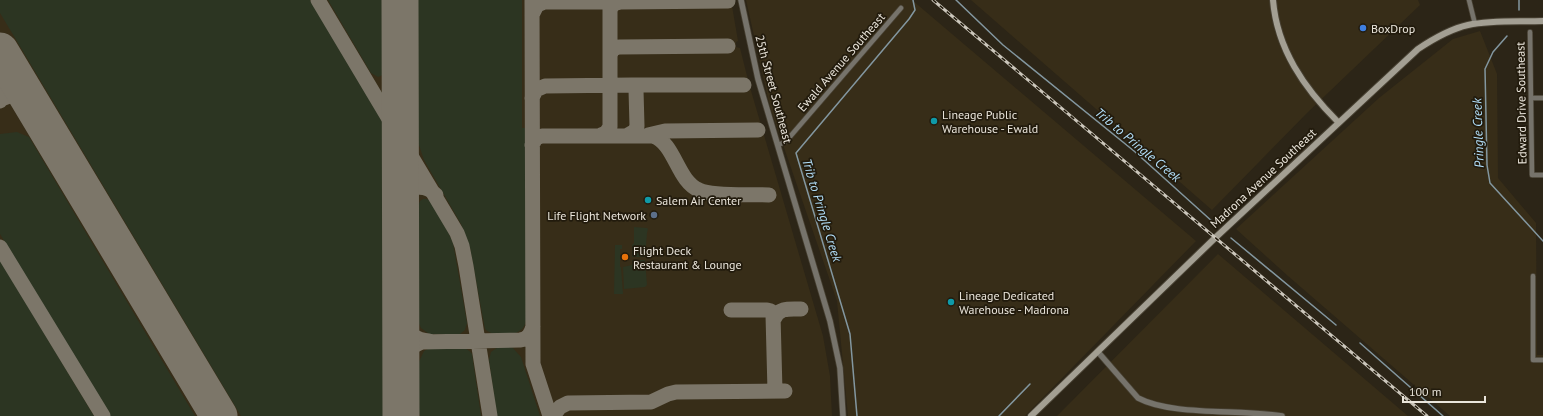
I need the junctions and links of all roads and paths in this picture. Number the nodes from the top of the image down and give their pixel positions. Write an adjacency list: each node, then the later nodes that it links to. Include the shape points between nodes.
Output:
1 (741, 0): 11 (street, 25th Street Southeast, via 756,73)
2 (1273, 0): 10 (main road, via 1281,38 1293,66 1313,96)
3 (1469, 0): 6 (street)
4 (901, 8): 11 (street, Ewald Avenue Southeast, via 788,139)
5 (1543, 21): 6 (main road, Madrona Avenue Southeast)
6 (1475, 24): 10 (main road, Madrona Avenue Southeast, via 1448,32 1418,49)
7 (1530, 32): 8 (street, Edward Drive Southeast)
8 (1531, 98): 9 (street); 12 (street, Edward Drive Southeast, via 1532,175)
9 (1543, 98)
10 (1338, 122): 14 (main road, Madrona Avenue Southeast)
11 (778, 145): 16 (street, 25th Street Southeast, via 830,321 840,368)
12 (1543, 175)
13 (1533, 276): 15 (street, via 1533,360)
14 (1098, 352): 17 (main road, Madrona Avenue Southeast); 18 (street, via 1146,404 1174,412)
15 (1543, 360)
16 (843, 416)
17 (1031, 416)
18 (1282, 416)

